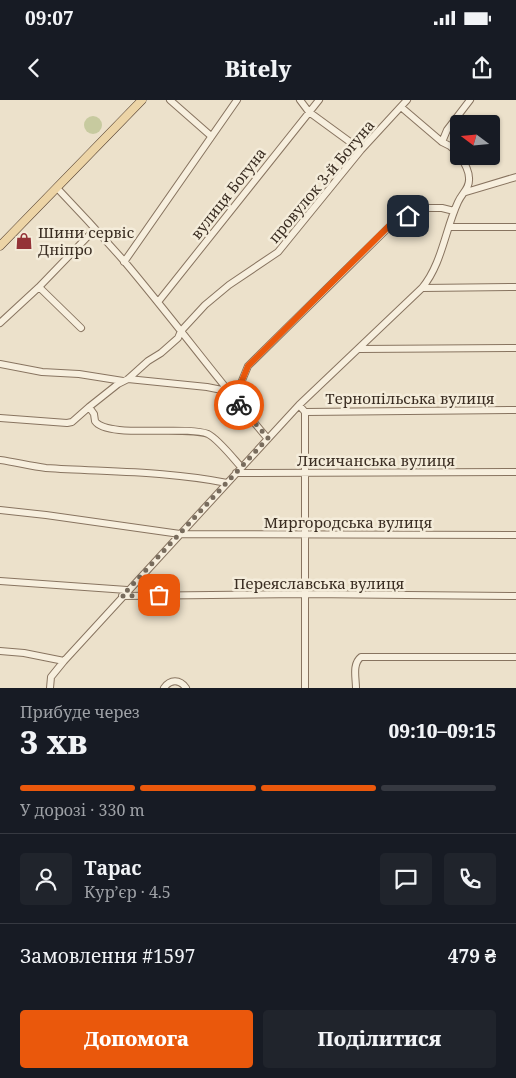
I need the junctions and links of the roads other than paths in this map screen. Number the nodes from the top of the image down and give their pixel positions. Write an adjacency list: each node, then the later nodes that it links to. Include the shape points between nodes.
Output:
1 (142, 100): 16 (main road)
2 (170, 100): 10 (street)
3 (237, 100): 10 (street)
4 (300, 100): 9 (street)
5 (319, 100): 9 (street, вулиця Богуна)
6 (407, 100): 8 (street, провулок 3-й Богуна)
7 (470, 100): 11 (street)
8 (401, 107): 11 (street); 13 (street, провулок 3-й Богуна)
9 (309, 112): 13 (street); 27 (street, вулиця Богуна)
10 (211, 136): 23 (street)
11 (442, 142): 12 (street)
12 (450, 146)
13 (361, 150): 30 (street, провулок 3-й Богуна, via 278,252 205,305)
14 (464, 165): 17 (street, via 470,176)
15 (516, 177): 17 (street)
16 (57, 188): 21 (street); 22 (main road)
17 (466, 192): 18 (street)
18 (454, 211): 19 (street); 35 (street, via 425,208 389,226 248,366 241,383)
19 (450, 227): 20 (street); 26 (street, via 430,278)
20 (516, 227)
21 (95, 229): 23 (street); 24 (street)
22 (0, 246)
23 (124, 262): 27 (street)
24 (38, 287): 28 (street); 29 (street)
25 (516, 287): 26 (street)
26 (422, 288): 32 (street)
27 (158, 302): 30 (street)
28 (0, 323)
29 (81, 328)
30 (181, 331): 34 (street, провулок 3-й Богуна, via 178,338); 35 (street)
31 (516, 348): 32 (street)
32 (359, 349): 36 (street)
33 (0, 364): 34 (street, via 42,372)
34 (126, 380): 35 (street, via 207,387); 37 (street, провулок 3-й Богуна)
35 (229, 393): 41 (street)
36 (299, 405): 39 (street); 41 (street)
37 (89, 407): 40 (street, провулок 3-й Богуна, via 67,423); 43 (street, via 101,427 209,435)
38 (516, 410): 39 (street, Тернопільська вулиця)
39 (305, 412): 45 (street)
40 (0, 418)
41 (268, 438): 43 (street)
42 (0, 460): 47 (street, via 43,468)
43 (241, 467): 44 (street)
44 (236, 472): 45 (street, Лисичанська вулиця); 47 (street)
45 (305, 472): 46 (street, Лисичанська вулиця); 50 (street)
46 (516, 472)
47 (226, 483): 49 (street)
48 (0, 510): 49 (street, Миргородська вулиця)
49 (180, 534): 50 (street, Миргородська вулиця); 54 (street)
50 (305, 534): 51 (street, Миргородська вулиця); 55 (street)
51 (516, 535)
52 (0, 581): 53 (street, Переяславська вулиця)
53 (113, 589): 54 (street, Переяславська вулиця); 57 (street)
54 (125, 593): 55 (street, Переяславська вулиця); 57 (street)
55 (306, 594): 56 (street, Переяславська вулиця); 64 (street)
56 (516, 596)
57 (115, 603): 60 (street)
58 (0, 651): 60 (street)
59 (516, 657): 65 (street, via 361,657 355,666)
60 (64, 660): 61 (street, via 51,676)
61 (50, 688)
62 (164, 688): 63 (street, via 169,682 177,681)
63 (186, 688)
64 (305, 688)
65 (356, 688)

